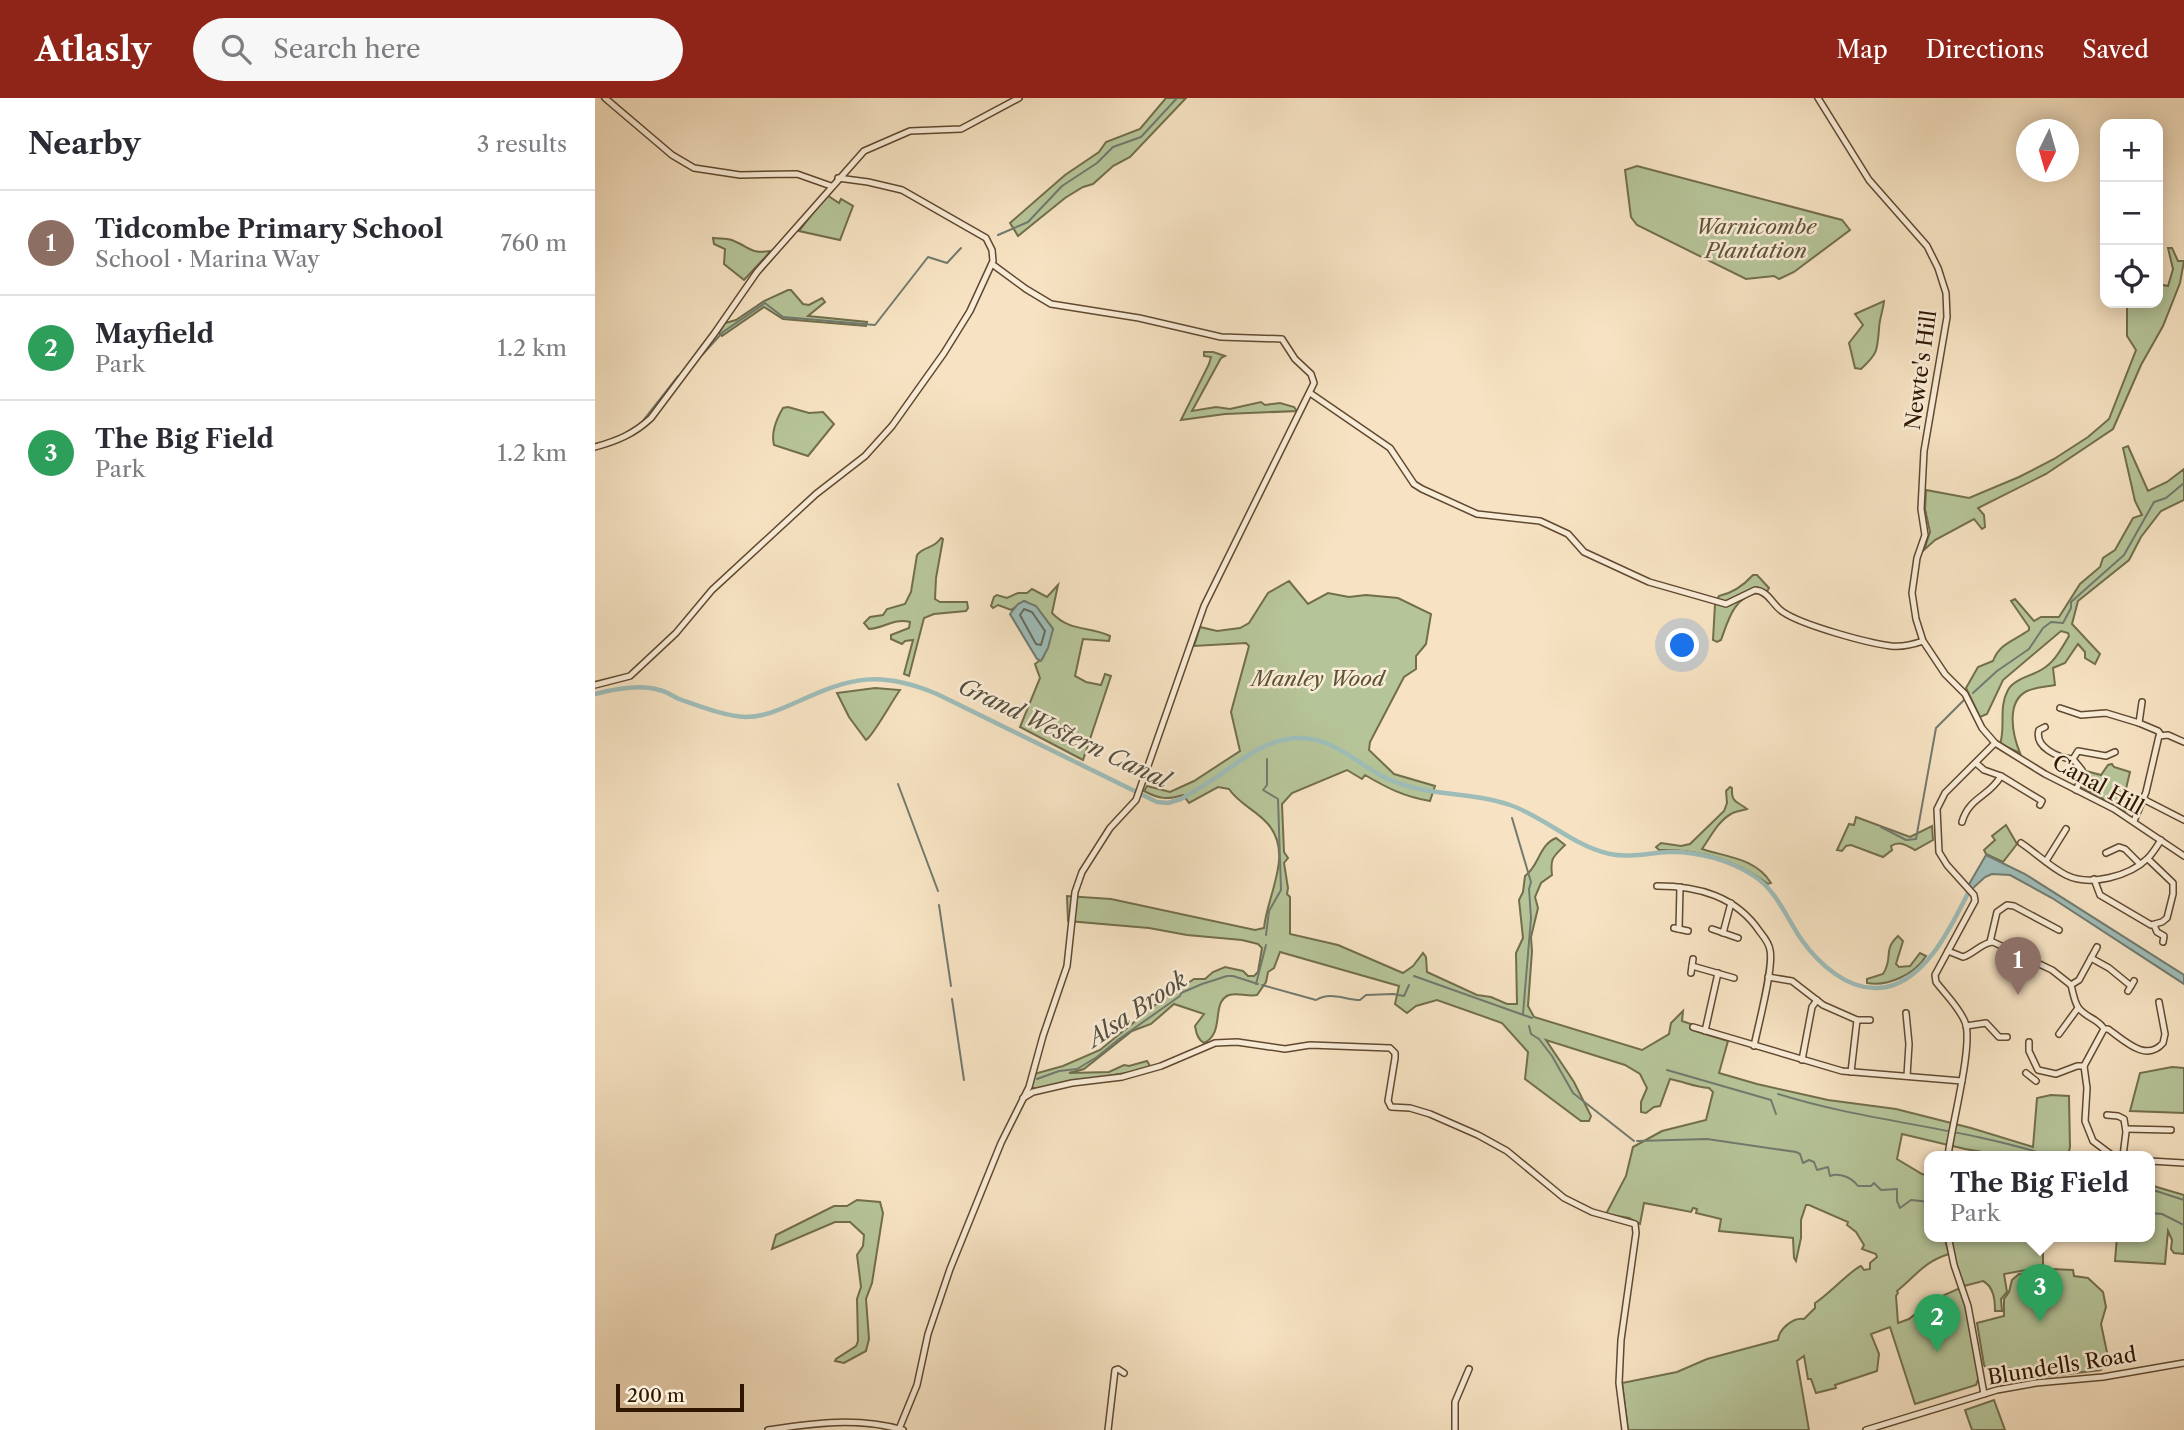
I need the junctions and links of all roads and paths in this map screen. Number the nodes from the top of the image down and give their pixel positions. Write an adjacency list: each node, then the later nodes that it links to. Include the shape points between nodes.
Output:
1 (605, 98): 5 (street, via 694,168 740,175 797,174)
2 (1019, 98): 4 (street, via 961,129 910,131 877,144)
3 (1818, 98): 9 (street, Newte's Hill, via 1869,180 1927,246 1946,293 1947,317 1924,450 1921,509 1925,535 1912,593)
4 (838, 178): 5 (street); 6 (street, via 902,190 951,216 986,238)
5 (831, 186): 8 (street, via 757,272 651,418 625,437)
6 (992, 264): 7 (street, via 1051,304 1221,337 1282,339 1314,378); 10 (street, via 944,354 865,456 816,494 712,590 630,676)
7 (1310, 393): 9 (street, via 1387,445 1414,484 1470,512 1540,521 1568,534 1584,552 1686,594 1726,604 1759,590 1780,611 1818,626 1892,646); 86 (street, via 1204,606 1142,788 1082,872 1074,899 1067,966 1043,1036)
8 (595, 447)
9 (1923, 641): 19 (street, Newte's Hill, via 1965,694)
10 (595, 685)
11 (2142, 702): 15 (street)
12 (2077, 706): 14 (street)
13 (2060, 708): 14 (street)
14 (2075, 714): 15 (street, via 2101,712)
15 (2140, 723): 17 (street)
16 (2033, 725): 22 (street, via 2042,729 2038,740 2042,746)
17 (2161, 734): 18 (street); 27 (street)
18 (2184, 742)
19 (1995, 743): 23 (street); 26 (street, Canal Hill)
20 (2115, 752): 21 (street)
21 (2106, 756): 22 (street, via 2078,751); 24 (street)
22 (2073, 759): 26 (street, via 2083,772)
23 (1976, 763): 25 (street); 53 (street, via 1941,797 1937,815 1939,852 1975,898)
24 (2110, 764)
25 (2001, 776): 28 (street, via 2042,801); 29 (street, via 1967,807 1963,820)
26 (2076, 790): 31 (street, Canal Hill)
27 (2143, 799): 30 (street); 31 (street)
28 (2040, 805)
29 (1956, 818)
30 (2184, 820)
31 (2134, 821): 33 (street, Canal Hill)
32 (2066, 829): 38 (street)
33 (2161, 840): 36 (street, Canal Hill); 37 (street)
34 (2026, 844): 38 (street)
35 (2106, 853): 39 (street, via 2119,844)
36 (2184, 856)
37 (2148, 859): 39 (street); 44 (street, via 2169,877 2174,889 2167,918)
38 (2046, 860): 40 (street, via 2065,874)
39 (2140, 864): 40 (street, via 2118,875)
40 (2094, 879): 44 (street, via 2100,895)
41 (1657, 886): 42 (street)
42 (1679, 887): 43 (street, via 1706,891); 47 (street, via 1676,929)
43 (1731, 903): 48 (street); 57 (street, via 1768,944)
44 (2154, 925): 49 (street)
45 (1712, 929): 48 (street)
46 (2056, 930): 51 (street, via 2007,905 1997,912)
47 (1688, 931)
48 (1723, 933): 50 (street)
49 (2164, 936)
50 (1738, 938)
51 (1990, 942): 53 (street, via 1963,957); 59 (street, via 2038,960)
52 (2097, 947): 54 (street)
53 (1948, 951): 67 (street, via 1935,978)
54 (2091, 958): 59 (street); 60 (street)
55 (1691, 973): 56 (street, via 1693,962)
56 (1718, 973): 58 (street); 71 (street)
57 (1768, 977): 61 (street, via 1792,981); 75 (street)
58 (1734, 978)
59 (2071, 985): 63 (street)
60 (2131, 986)
61 (1817, 1000): 65 (street); 79 (street)
62 (2158, 1005): 70 (street, via 2165,1044 2155,1050 2143,1051)
63 (2078, 1007): 69 (street); 70 (street)
64 (1906, 1013): 83 (street)
65 (1854, 1018): 66 (street); 82 (street)
66 (1870, 1020)
67 (1966, 1026): 72 (street, via 1986,1023); 85 (street)
68 (1693, 1027): 71 (street)
69 (2059, 1029)
70 (2104, 1029): 80 (street)
71 (1705, 1031): 75 (street)
72 (1999, 1037): 73 (street); 76 (street)
73 (2007, 1037)
74 (2029, 1042): 78 (street)
75 (1754, 1046): 79 (street)
76 (1997, 1046)
77 (2021, 1051): 78 (street)
78 (2029, 1051): 81 (street)
79 (1802, 1060): 82 (street)
80 (2084, 1066): 81 (street, via 2056,1074); 91 (street, via 2087,1128)
81 (2038, 1070): 84 (street)
82 (1851, 1072): 83 (street)
83 (1907, 1076): 85 (street)
84 (2031, 1077)
85 (1962, 1081): 90 (street)
86 (1031, 1090): 100 (street, via 1001,1143 950,1269); 104 (street, via 1122,1077 1215,1043 1285,1049 1310,1045 1390,1048 1395,1053 1391,1107 1430,1114 1478,1135 1507,1151 1564,1198 1636,1226 1620,1362)
87 (2107, 1115): 88 (street, via 2123,1118)
88 (2126, 1129): 89 (street); 92 (street)
89 (2171, 1130)
90 (1949, 1151)
91 (2107, 1151)
92 (2124, 1151)
93 (2155, 1161): 94 (street)
94 (2184, 1163)
95 (1949, 1242): 99 (street, via 1968,1306)
96 (2184, 1363): 99 (street, Blundells Road)
97 (1469, 1369): 103 (street, via 1456,1396)
98 (1124, 1373): 102 (street, via 1115,1370)
99 (1984, 1394): 105 (street, Blundells Road)
100 (901, 1429): 101 (street, via 837,1421)
101 (768, 1430)
102 (1108, 1430)
103 (1455, 1430)
104 (1625, 1430)
105 (1866, 1430)

